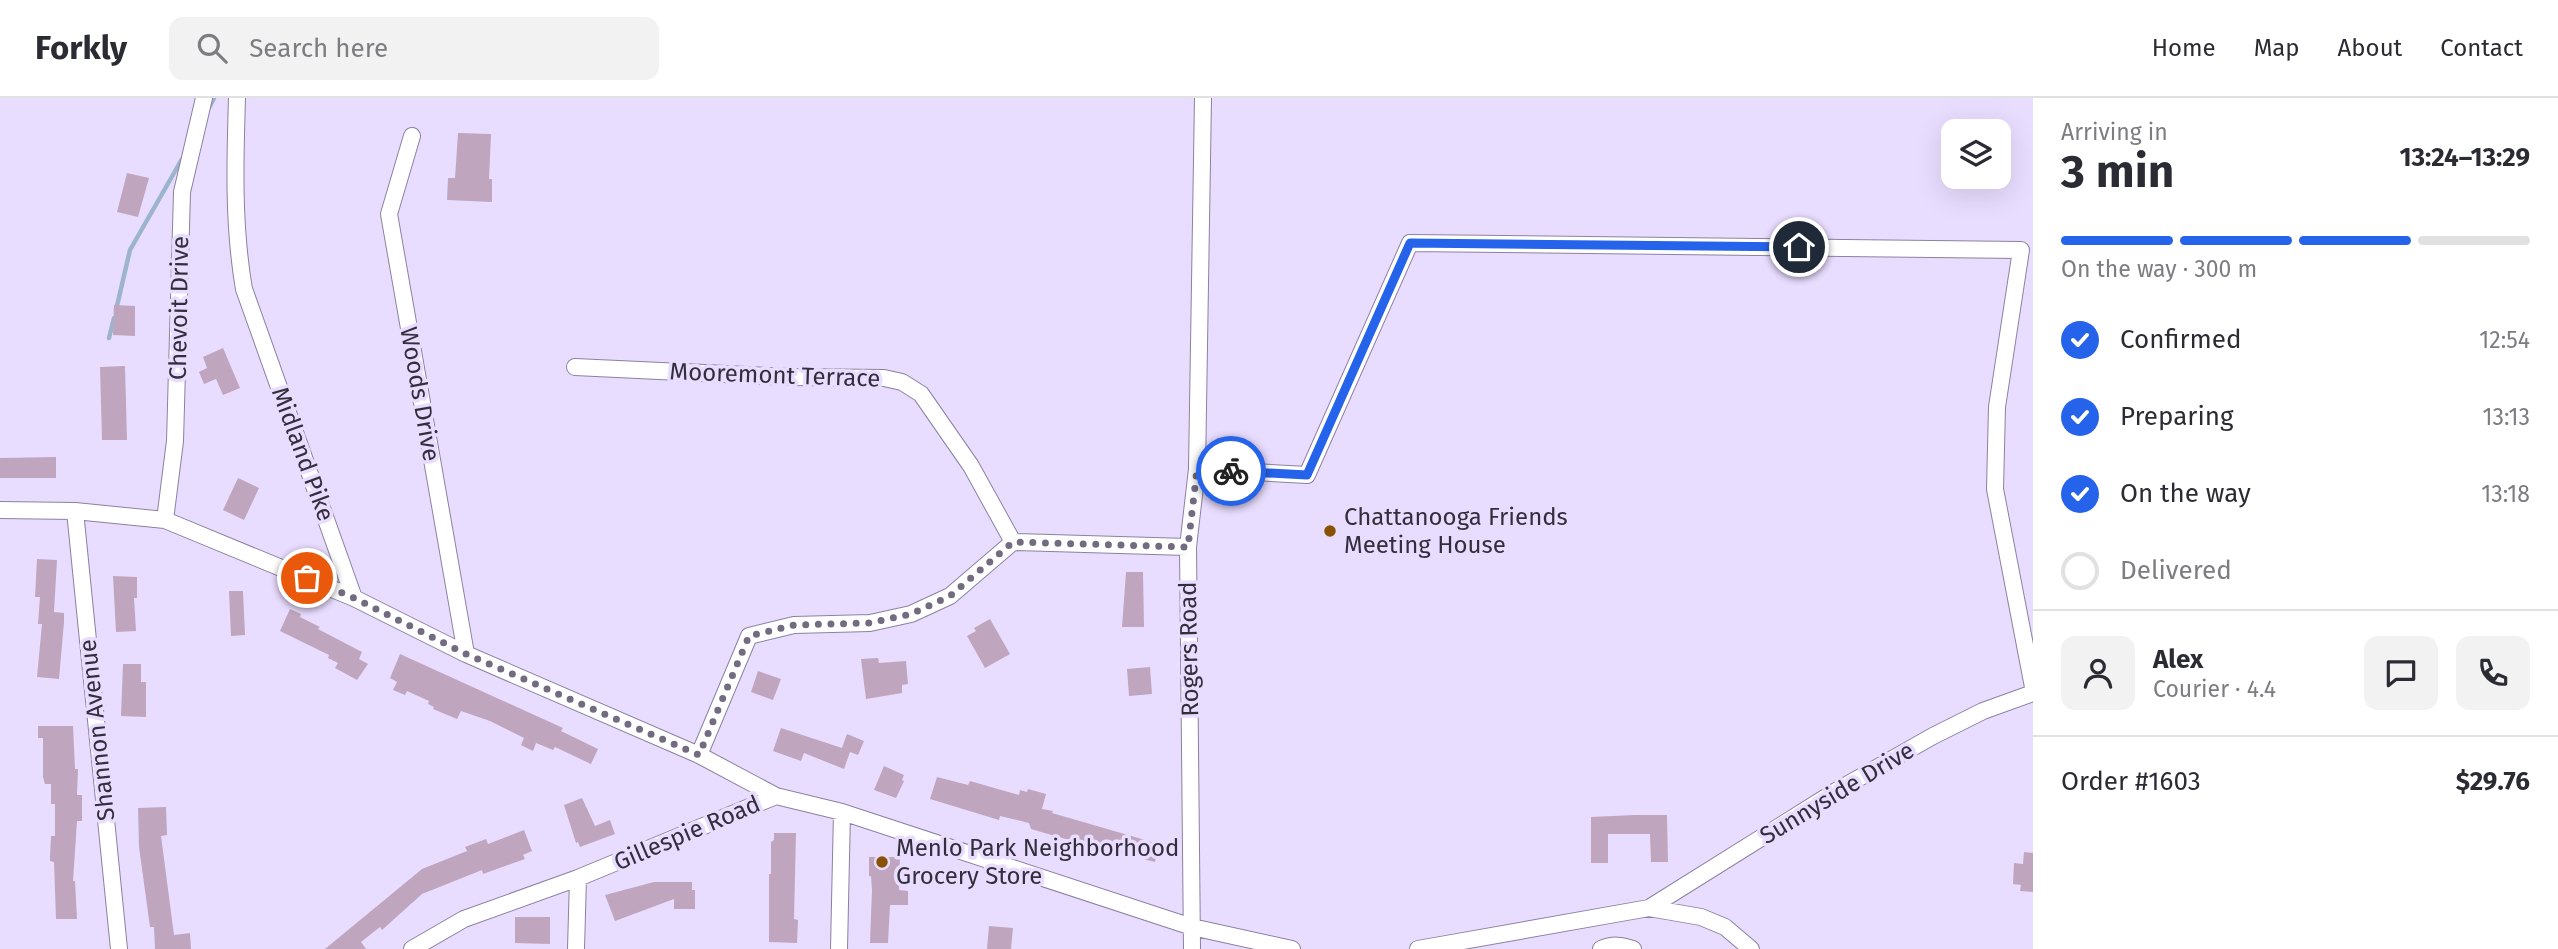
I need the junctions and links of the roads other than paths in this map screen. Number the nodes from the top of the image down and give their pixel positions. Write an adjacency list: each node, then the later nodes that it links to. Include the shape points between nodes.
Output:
1 (204, 98): 9 (street, Chevoit Drive, via 182,192 177,406)
2 (237, 98): 12 (street, Midland Pike, via 235,160 244,289)
3 (1203, 98): 6 (street, Rogers Road)
4 (412, 136): 13 (street, Woods Drive, via 388,214)
5 (575, 367): 10 (street, Mooremont Terrace, via 902,382 929,404 971,466)
6 (1197, 469): 11 (street, Rogers Road); 14 (street, via 1307,475 1410,243 2021,250 1997,407 1995,489)
7 (0, 510): 8 (street)
8 (75, 511): 9 (street); 22 (street, Shannon Avenue)
9 (165, 520): 12 (street)
10 (1013, 542): 11 (street); 16 (street, via 950,596 911,614 870,623 794,625 749,636)
11 (1188, 547): 21 (street, Rogers Road)
12 (354, 598): 13 (street)
13 (466, 654): 16 (street)
14 (2033, 687)
15 (2033, 694): 20 (street, Sunnyside Drive, via 1983,711 1933,736)
16 (699, 755): 17 (street)
17 (776, 796): 18 (street, Gillespie Road); 19 (street, Gillespie Road)
18 (842, 812): 21 (street, Gillespie Road); 25 (street)
19 (578, 878): 23 (street, Gillespie Road, via 464,919); 24 (street)
20 (1649, 908): 28 (street); 31 (street, via 1701,917 1725,927)
21 (1192, 927): 26 (street, Rogers Road); 27 (street, Gillespie Road)
22 (119, 949)
23 (412, 949)
24 (576, 949)
25 (839, 949)
26 (1192, 949)
27 (1292, 949)
28 (1418, 949)
29 (1601, 949): 30 (street, via 1622,945)
30 (1633, 949)
31 (1751, 949)

